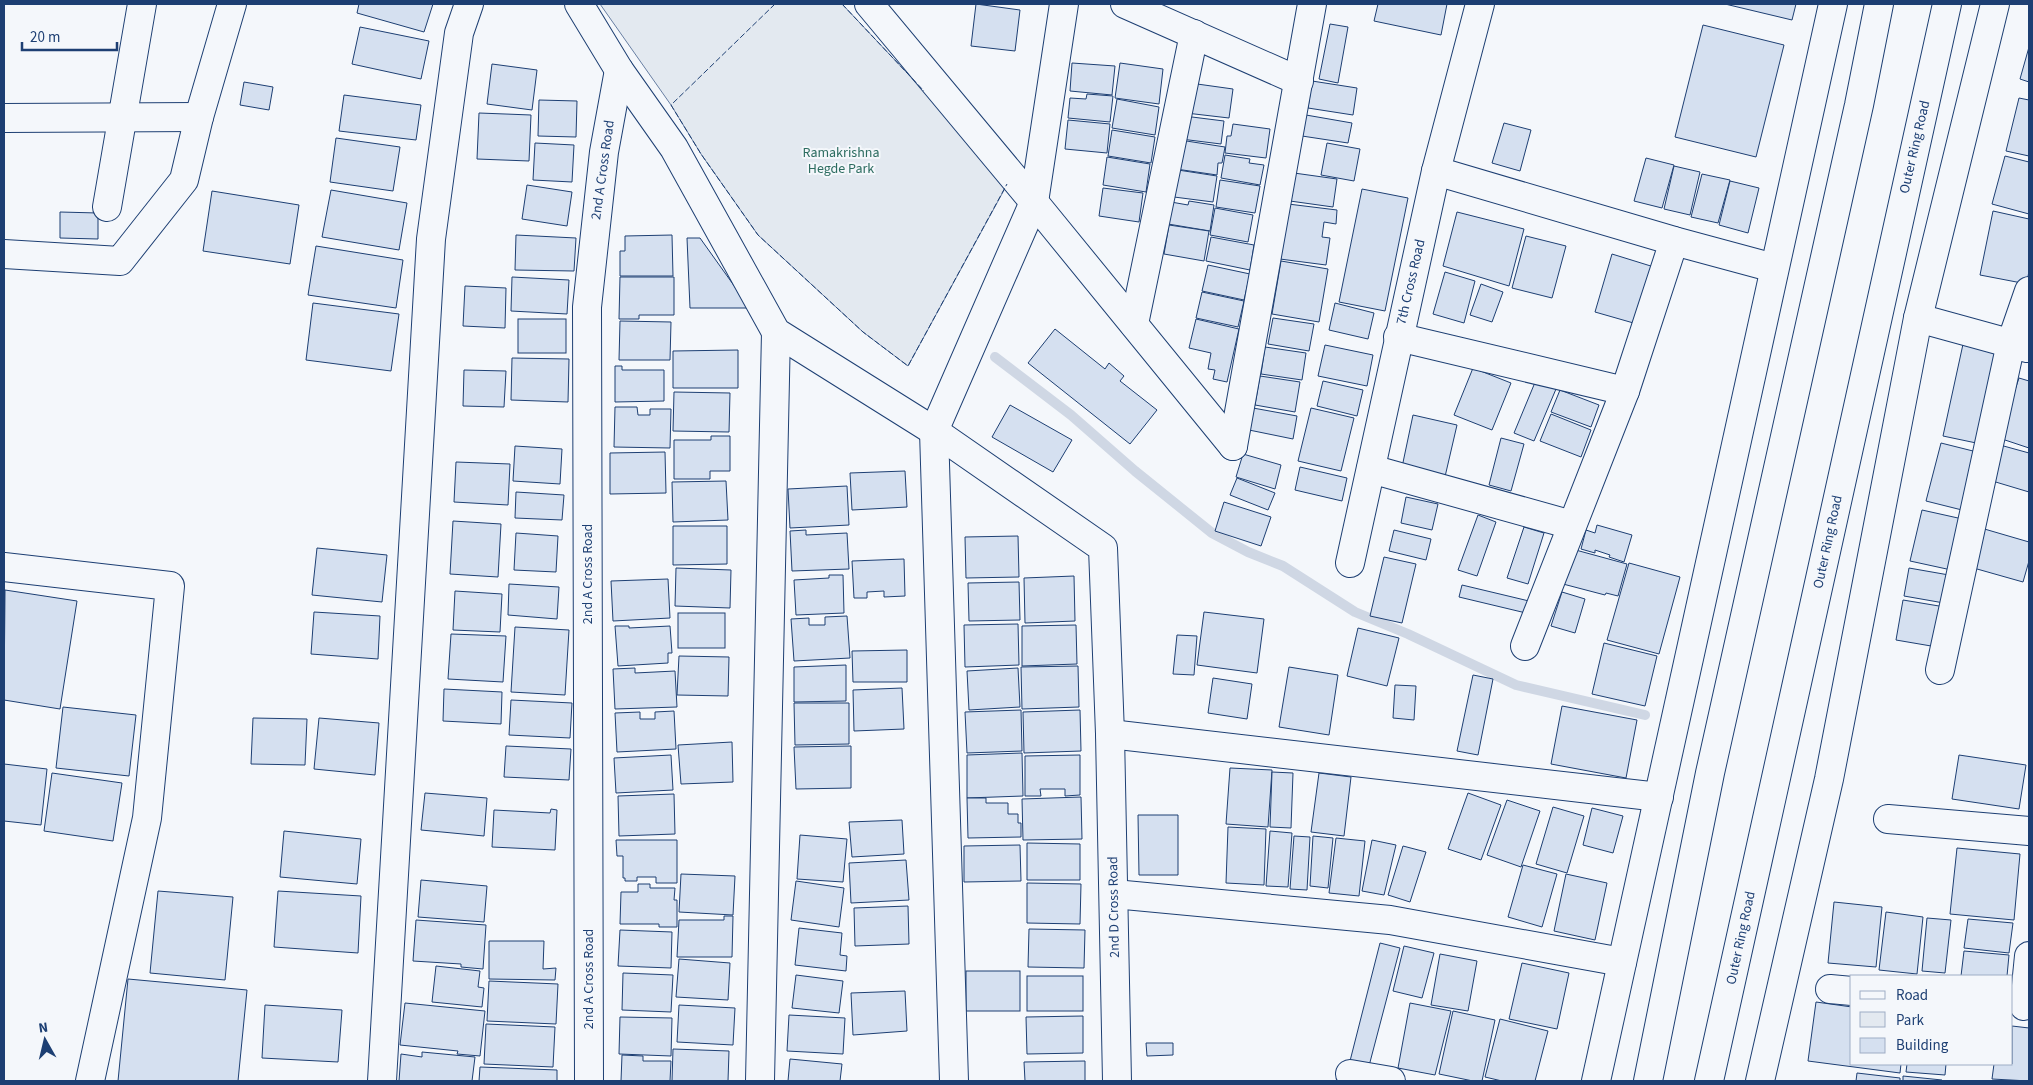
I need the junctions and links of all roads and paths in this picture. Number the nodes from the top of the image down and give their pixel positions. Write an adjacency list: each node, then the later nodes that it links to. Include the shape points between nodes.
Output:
1 (142, 4): 19 (main road)
2 (232, 4): 17 (main road)
3 (469, 4): 50 (main road, via 459,33 431,239)
4 (578, 4): 15 (main road)
5 (869, 4): 21 (main road)
6 (1064, 4): 21 (main road)
7 (1125, 4): 14 (main road)
8 (1312, 4): 16 (main road)
9 (1480, 4): 20 (main road, 7th Cross Road)
10 (1833, 4): 25 (main road)
11 (1879, 4): 57 (main road, via 1710,773)
12 (1947, 4): 58 (main road, Outer Ring Road)
13 (1995, 4): 27 (main road)
14 (1194, 34): 16 (main road); 28 (main road)
15 (619, 70): 29 (main road, via 674,148); 51 (main road, 2nd A Cross Road, via 604,152 587,307)
16 (1299, 81): 28 (main road, via 1233,446)
17 (199, 117): 19 (main road); 24 (main road, via 184,180 120,261)
18 (4, 118): 19 (main road)
19 (122, 118): 22 (main road)
20 (1436, 171): 23 (main road); 30 (main road, 7th Cross Road)
21 (1034, 202): 28 (main road); 33 (main road)
22 (107, 207)
23 (1674, 241): 25 (main road); 32 (main road)
24 (4, 254)
25 (1774, 268): 41 (main road)
26 (2029, 291): 31 (main road)
27 (1918, 318): 31 (main road); 59 (main road, via 1829,779)
28 (1134, 324)
29 (776, 332): 33 (main road); 52 (main road)
30 (1398, 336): 32 (main road); 34 (main road, 7th Cross Road)
31 (2020, 346): 39 (main road)
32 (1625, 391): 35 (main road)
33 (934, 431): 40 (main road, 2nd D Cross Road, via 1104,548); 53 (main road)
34 (1371, 469): 35 (main road); 36 (main road, 7th Cross Road)
35 (1572, 526): 38 (main road)
36 (1350, 563)
37 (4, 567): 49 (main road, via 170,586 147,818)
38 (1525, 646)
39 (1940, 670)
40 (1110, 734): 41 (main road); 44 (main road, 2nd D Cross Road)
41 (1659, 797): 46 (main road)
42 (1888, 819): 43 (main road)
43 (2029, 831)
44 (1114, 894): 46 (main road, via 1390,920); 54 (main road, 2nd D Cross Road)
45 (2029, 956): 47 (main road)
46 (1622, 962): 56 (main road)
47 (2022, 1006)
48 (1350, 1074): 55 (main road)
49 (90, 1081)
50 (382, 1081)
51 (589, 1081)
52 (760, 1081)
53 (954, 1081)
54 (1117, 1081)
55 (1391, 1081)
56 (1596, 1081)
57 (1648, 1081)
58 (1709, 1081)
59 (1760, 1081)

